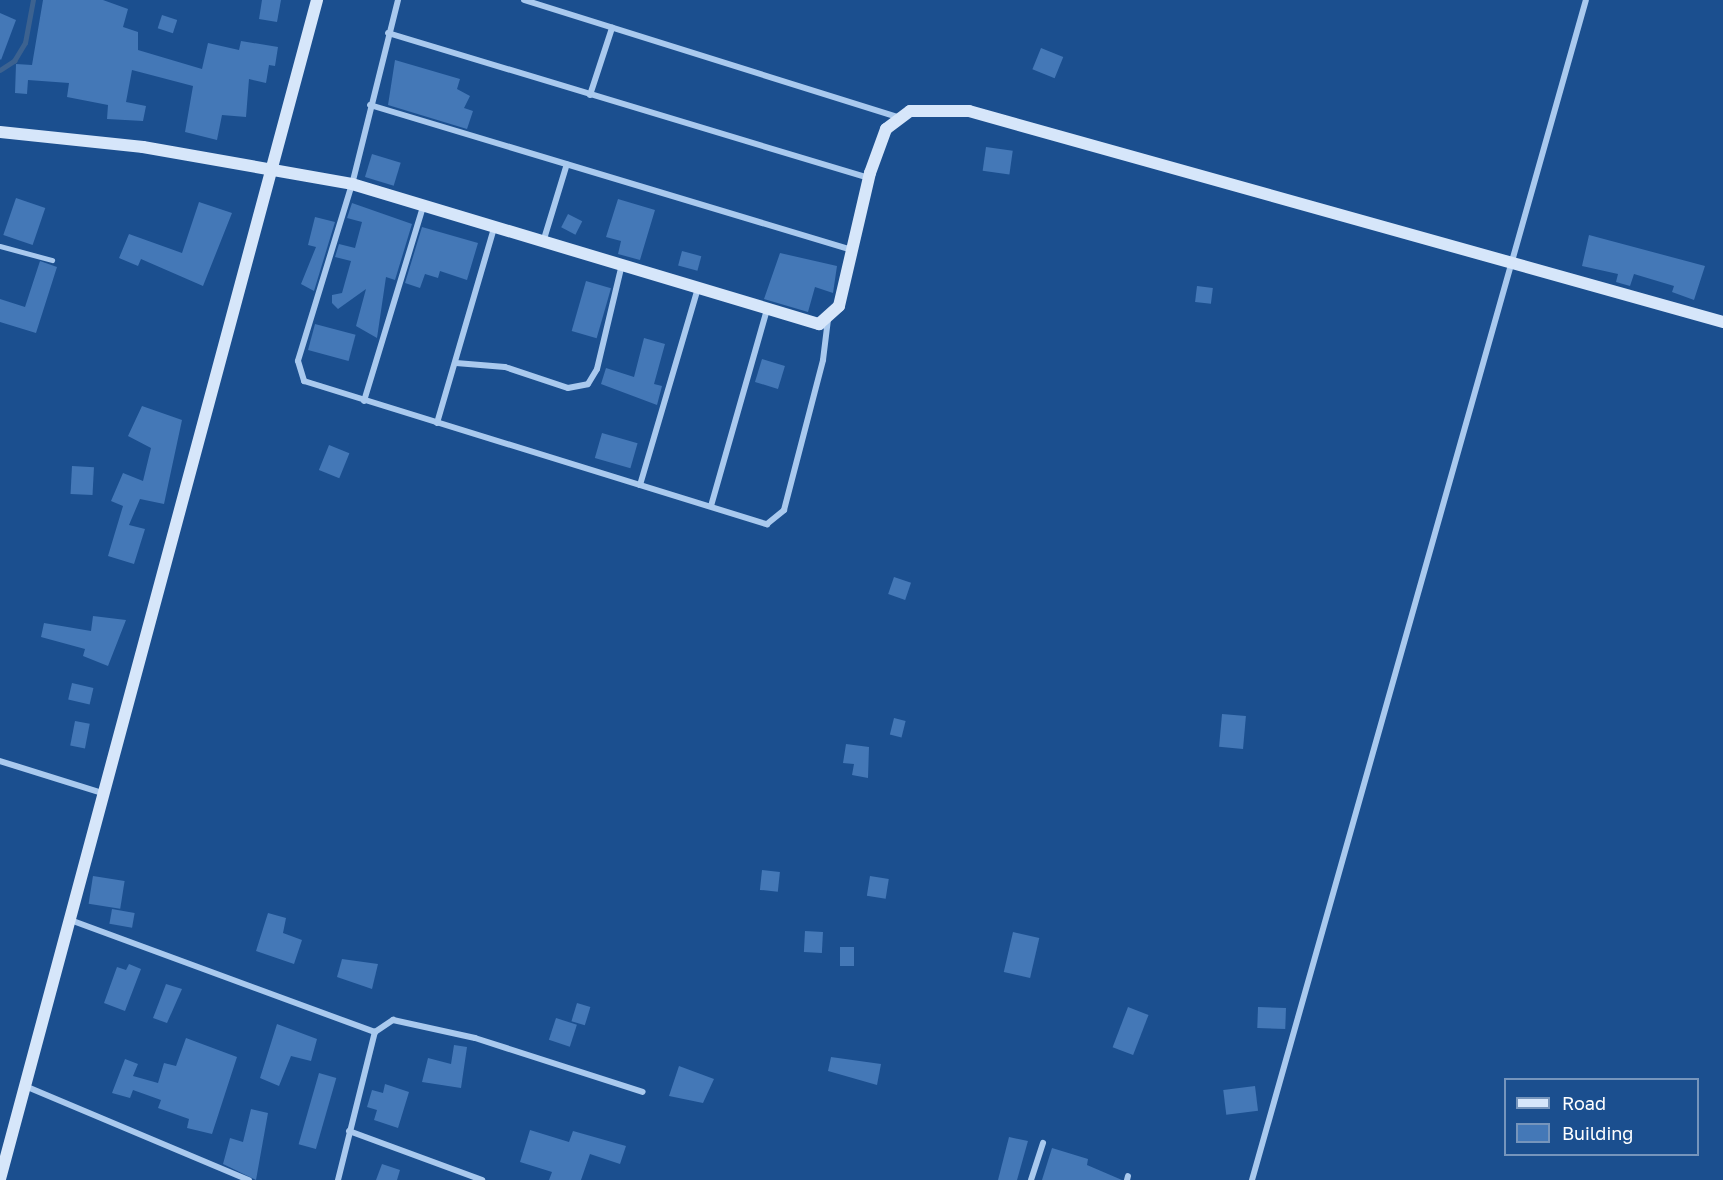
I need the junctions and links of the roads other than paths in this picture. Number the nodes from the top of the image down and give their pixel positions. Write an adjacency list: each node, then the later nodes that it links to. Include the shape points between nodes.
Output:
1 (317, 0): 12 (street)
2 (398, 0): 6 (street)
3 (524, 0): 5 (street)
4 (1586, 0): 21 (street)
5 (612, 28): 7 (street); 9 (street)
6 (388, 33): 7 (street); 8 (street)
7 (590, 95): 13 (street)
8 (370, 105): 11 (street); 14 (street)
9 (897, 117): 13 (street, via 876,150); 21 (street, via 937,110 1015,120)
10 (0, 132): 12 (street, via 143,147)
11 (567, 164): 17 (street); 19 (street)
12 (268, 170): 14 (street); 33 (street)
13 (869, 178): 19 (street)
14 (352, 184): 15 (street); 28 (street, via 298,361 304,381)
15 (424, 204): 16 (street); 28 (street)
16 (495, 224): 17 (street); 27 (street)
17 (544, 239): 22 (street)
18 (0, 246): 20 (lane)
19 (852, 250): 25 (street, via 839,306)
20 (52, 260)
21 (1509, 260): 26 (street); 45 (street)
22 (622, 264): 23 (street); 27 (street, via 597,369 588,384 568,388 505,367)
23 (699, 288): 24 (street); 30 (street)
24 (767, 309): 25 (street, via 819,324); 31 (street)
25 (828, 319): 31 (street, via 823,360 777,521 767,524)
26 (1723, 322)
27 (456, 363): 29 (street)
28 (364, 401): 29 (street)
29 (437, 423): 30 (street)
30 (640, 485): 31 (street)
31 (711, 506)
32 (0, 761): 33 (street)
33 (106, 794): 34 (street)
34 (73, 921): 35 (street); 36 (street)
35 (375, 1032): 37 (street, via 393,1020 416,1022); 38 (street)
36 (25, 1086): 40 (street); 41 (street)
37 (643, 1092)
38 (349, 1131): 42 (street); 43 (street)
39 (1043, 1143): 44 (street)
40 (0, 1179)
41 (249, 1180)
42 (338, 1180)
43 (482, 1180)
44 (1031, 1180)
45 (1252, 1180)

